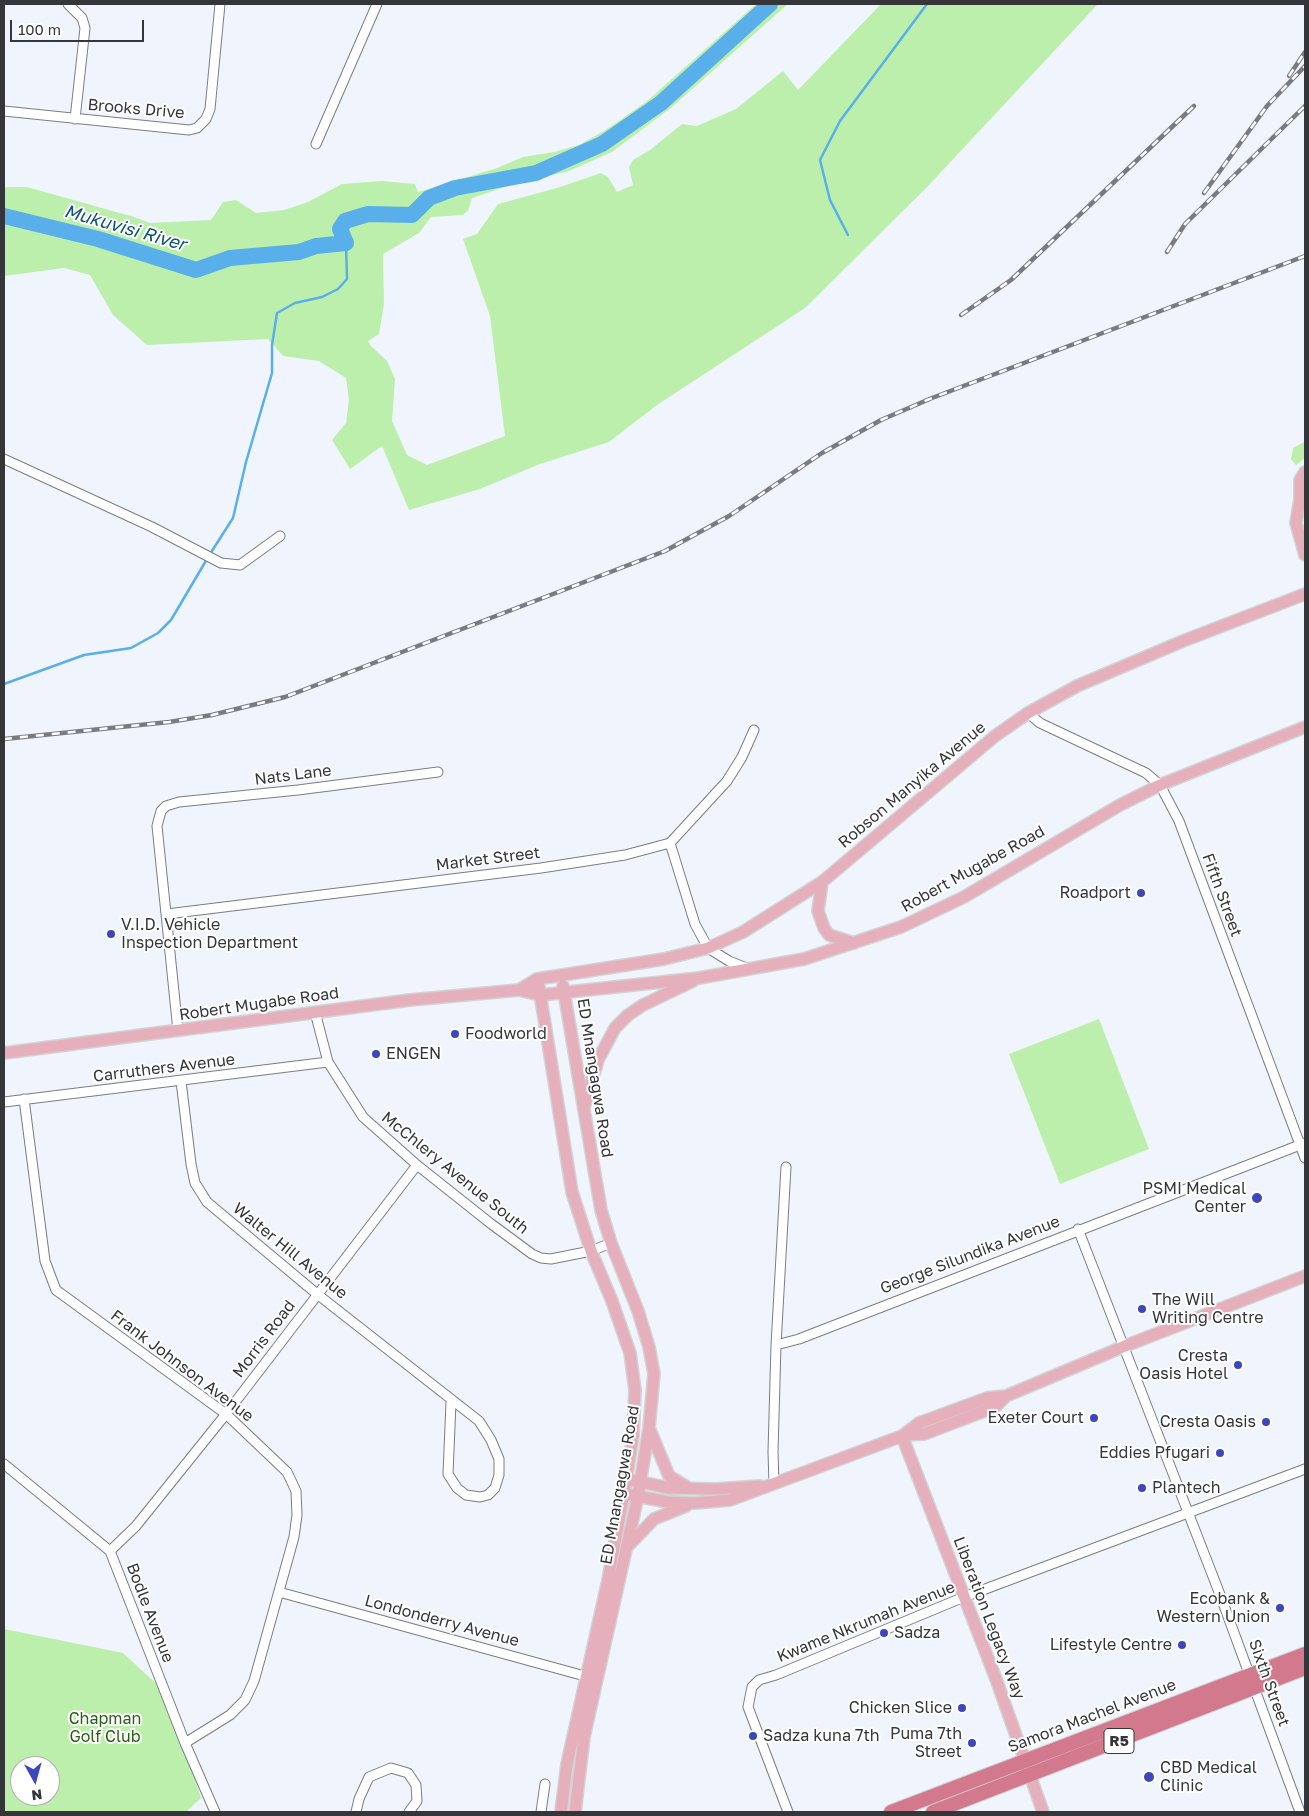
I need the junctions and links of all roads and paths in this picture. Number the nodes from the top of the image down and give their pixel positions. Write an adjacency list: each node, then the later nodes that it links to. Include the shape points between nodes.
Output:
1 (68, 4): 5 (street, via 82,18 85,28)
2 (220, 4): 5 (street, Brooks Drive, via 210,109 202,124 189,130)
3 (377, 4): 6 (street)
4 (4, 111): 5 (street, Brooks Drive)
5 (75, 119)
6 (316, 144)
7 (4, 459): 10 (street, via 152,527 218,562 240,565)
8 (1305, 472): 9 (main road, via 1300,480)
9 (1303, 504): 11 (main road, via 1296,523)
10 (280, 536)
11 (1305, 554)
12 (1305, 594): 13 (main road, Robson Manyika Avenue, via 1086,682)
13 (1028, 713): 17 (street, Fifth Street, via 1046,726 1146,773); 19 (main road, Robson Manyika Avenue, via 995,736)
14 (1305, 727): 17 (main road, Robert Mugabe Road)
15 (754, 730): 18 (street, via 727,781)
16 (438, 772): 20 (street, Nats Lane, via 166,806 157,817)
17 (1160, 785): 21 (main road, Robert Mugabe Road, via 964,897 901,927); 38 (street, Fifth Street, via 1179,821)
18 (670, 843): 20 (street, Market Street, via 625,855 541,868); 22 (street, via 695,924)
19 (822, 882): 21 (main road, via 818,911 824,928 829,935); 22 (main road, Robson Manyika Avenue, via 764,921)
20 (167, 914): 31 (street)
21 (856, 943): 23 (main road, Robert Mugabe Road, via 804,959)
22 (708, 948): 23 (street); 24 (main road, Robson Manyika Avenue, via 664,959)
23 (749, 969): 26 (main road, Robert Mugabe Road)
24 (561, 975): 25 (main road, Robson Manyika Avenue); 28 (main road, ED Mnangagwa Road)
25 (537, 978): 27 (main road, Robert Mugabe Road); 29 (main road, ED Mnangagwa Road)
26 (698, 978): 28 (main road, Robert Mugabe Road); 37 (main road, via 628,1015 615,1028 598,1060)
27 (519, 990): 29 (main road, Robert Mugabe Road); 30 (main road, Robert Mugabe Road)
28 (564, 992): 29 (main road, Robert Mugabe Road); 37 (main road, ED Mnangagwa Road)
29 (540, 995): 44 (main road, ED Mnangagwa Road, via 572,1192)
30 (315, 1012): 31 (main road, Robert Mugabe Road); 33 (street, McChlery Avenue South)
31 (178, 1031): 32 (main road, Robert Mugabe Road)
32 (4, 1053)
33 (328, 1062): 34 (street, Carruthers Avenue); 40 (street, McChlery Avenue South, via 363,1117)
34 (181, 1081): 35 (street, Carruthers Avenue); 46 (street, Walter Hill Avenue, via 190,1164 195,1183 207,1202)
35 (24, 1099): 36 (street, Carruthers Avenue); 50 (street, Frank Johnson Avenue, via 45,1260 56,1290)
36 (4, 1102)
37 (583, 1109): 43 (main road, ED Mnangagwa Road, via 601,1210)
38 (1303, 1144): 39 (street, Fifth Street); 42 (street, George Silundika Avenue)
39 (1305, 1158)
40 (418, 1165): 44 (street, McChlery Avenue South, via 532,1254 551,1258); 46 (street, Morris Road)
41 (786, 1166): 47 (street)
42 (1078, 1229): 47 (street, George Silundika Avenue, via 799,1338); 48 (street, Sixth Street)
43 (611, 1243): 44 (street, McChlery Avenue South); 51 (main road, ED Mnangagwa Road, via 649,1346 654,1374)
44 (591, 1251): 55 (main road, ED Mnangagwa Road, via 621,1324 634,1372 633,1436)
45 (1305, 1276): 48 (main road)
46 (318, 1294): 49 (street, Walter Hill Avenue); 50 (street, Morris Road)
47 (776, 1344): 57 (street)
48 (1125, 1346): 52 (main road, via 1006,1396 995,1407 978,1414 924,1434); 62 (street, Sixth Street)
49 (451, 1402): 49 (street, Walter Hill Avenue, via 479,1421 499,1459 500,1476 488,1495 466,1495 448,1474)
50 (226, 1414): 64 (street, Morris Road, via 136,1526); 65 (street, Frank Johnson Avenue, via 287,1472 296,1491 296,1522)
51 (649, 1428): 56 (main road, ED Mnangagwa Road); 58 (main road, via 669,1476)
52 (902, 1436): 57 (main road); 66 (main road, Liberation Legacy Way)
53 (4, 1464): 64 (street, Bodle Avenue)
54 (1305, 1469): 62 (street, Kwame Nkrumah Avenue)
55 (626, 1478): 56 (main road); 59 (main road, ED Mnangagwa Road)
56 (640, 1481): 58 (main road, via 669,1488); 60 (main road, ED Mnangagwa Road)
57 (774, 1484): 58 (main road); 61 (main road, via 730,1500)
58 (691, 1488)
59 (624, 1494): 60 (main road); 69 (main road, ED Mnangagwa Road)
60 (638, 1496): 61 (main road); 63 (main road, ED Mnangagwa Road)
61 (695, 1503): 63 (main road, via 654,1519)
62 (1188, 1513): 66 (street, Kwame Nkrumah Avenue); 70 (street, Sixth Street)
63 (626, 1548): 69 (main road, ED Mnangagwa Road)
64 (110, 1550): 71 (street, Bodle Avenue)
65 (279, 1592): 69 (street, Londonderry Avenue); 71 (street, Frank Johnson Avenue, via 261,1661 245,1700 230,1715)
66 (964, 1597): 72 (main road, Liberation Legacy Way); 81 (street, Kwame Nkrumah Avenue, via 759,1680 752,1687 748,1707)
67 (1305, 1654): 70 (highway, Samora Machel Avenue / R5)
68 (1305, 1668): 70 (highway, Samora Machel Avenue / R5)
69 (591, 1678): 79 (main road, ED Mnangagwa Road, via 567,1764); 80 (main road, ED Mnangagwa Road)
70 (1253, 1681): 72 (highway, Samora Machel Avenue / R5); 73 (highway, Samora Machel Avenue / R5); 85 (street, Sixth Street)
71 (185, 1743): 75 (street, Bodle Avenue)
72 (1024, 1760): 73 (main road, Liberation Legacy Way); 82 (highway, Samora Machel Avenue / R5)
73 (1030, 1776): 83 (highway, Samora Machel Avenue / R5); 84 (main road, Liberation Legacy Way)
74 (545, 1784): 78 (street)
75 (215, 1812)
76 (356, 1812): 77 (street, via 358,1799 369,1777 391,1768 408,1773 416,1786 417,1801)
77 (409, 1812)
78 (541, 1812)
79 (561, 1812)
80 (575, 1812)
81 (788, 1812)
82 (891, 1812)
83 (933, 1812)
84 (1043, 1812)
85 (1300, 1812)

